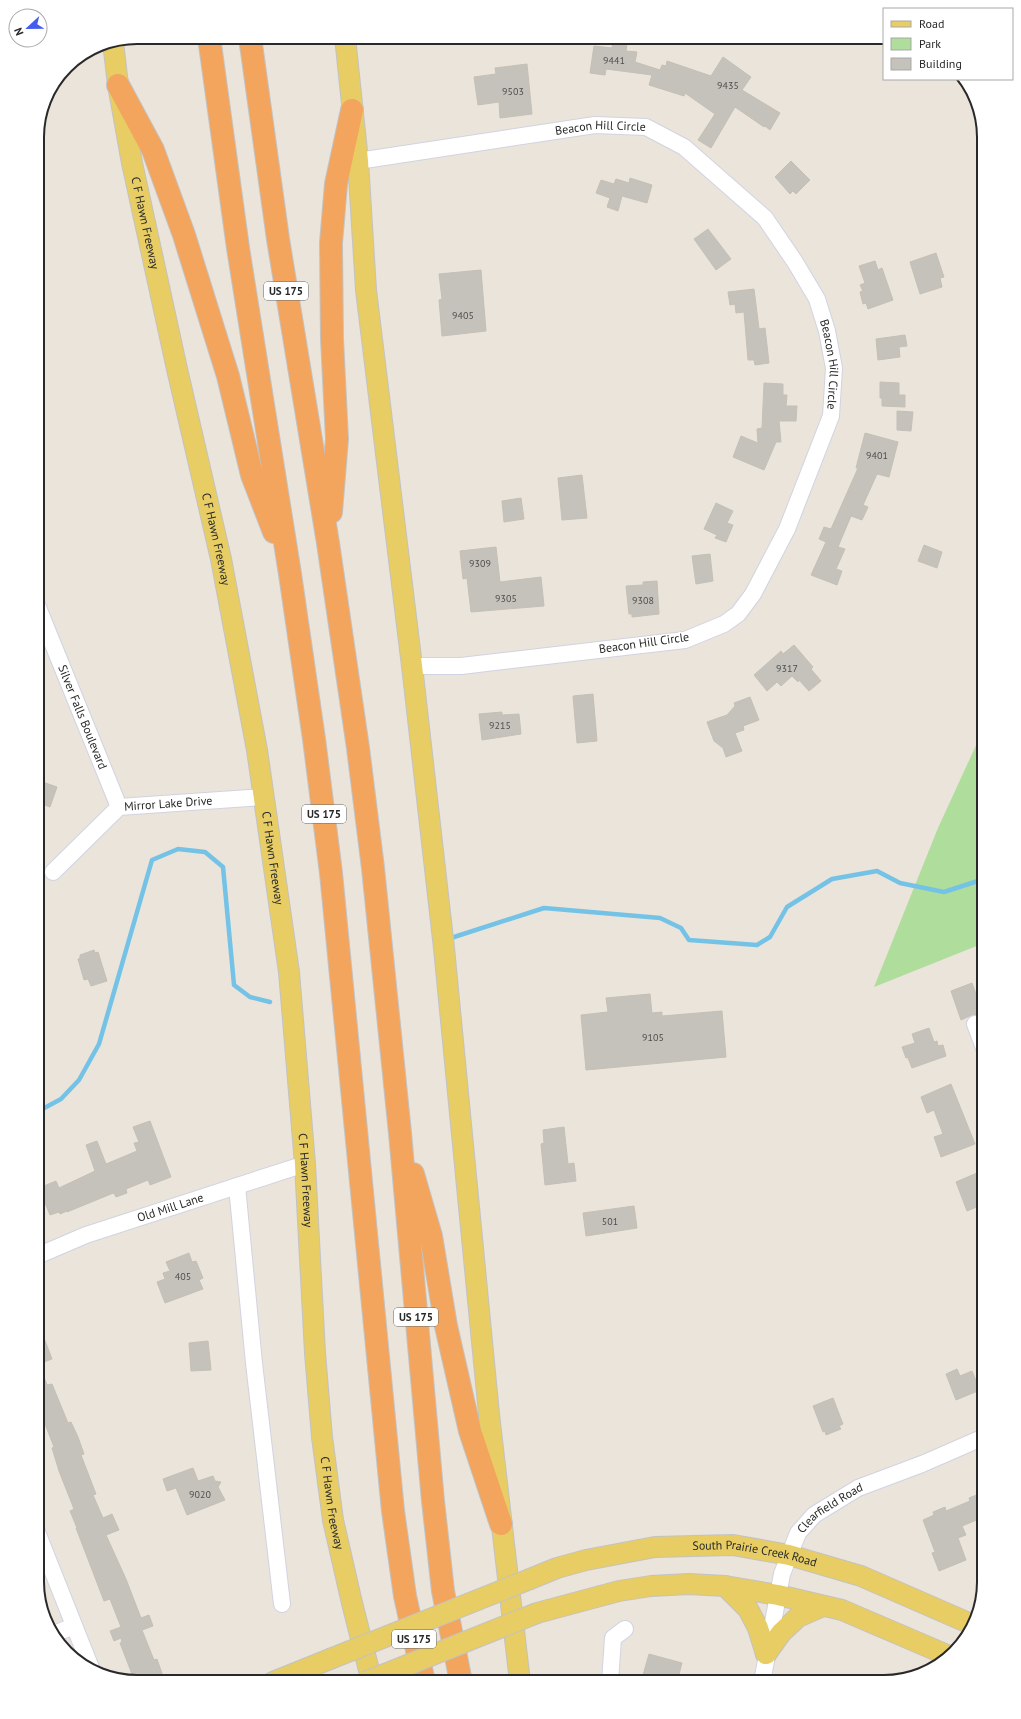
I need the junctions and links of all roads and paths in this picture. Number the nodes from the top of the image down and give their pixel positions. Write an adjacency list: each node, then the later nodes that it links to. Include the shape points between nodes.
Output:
1 (210, 44): 9 (highway, US 175, via 238,248)
2 (251, 44): 8 (highway, US 175, via 278,239)
3 (346, 44): 6 (main road)
4 (114, 47): 5 (main road, C F Hawn Freeway)
5 (118, 85): 9 (highway, via 152,150 184,235 228,376 252,475); 12 (main road, C F Hawn Freeway, via 132,163 175,362 221,559 257,750)
6 (352, 110): 7 (main road); 8 (highway, via 336,184 331,243 337,439)
7 (358, 161): 11 (main road, via 366,290); 11 (street, Beacon Hill Circle, via 595,125 646,127 684,147 764,218 817,299 827,331 834,368 832,416 787,528 753,594 738,614 724,624 685,640 461,666)
8 (328, 543): 17 (highway, US 175, via 368,830)
9 (290, 574): 39 (highway, US 175, via 331,873 393,1511 405,1596)
10 (44, 622): 13 (street, Silver Falls Boulevard)
11 (412, 666): 22 (main road, via 444,948)
12 (263, 797): 13 (street, Mirror Lake Drive); 18 (main road, C F Hawn Freeway, via 289,972)
13 (119, 807): 14 (street, Mirror Lake Drive)
14 (53, 872)
15 (975, 1024): 16 (street)
16 (977, 1029)
17 (400, 1133): 22 (highway, via 431,1236 446,1326 470,1430); 40 (highway, US 175, via 433,1501 443,1591)
18 (305, 1164): 19 (street, Old Mill Lane); 37 (main road, C F Hawn Freeway, via 322,1437 333,1520)
19 (237, 1186): 20 (street, Old Mill Lane, via 86,1235); 27 (street, via 254,1363)
20 (44, 1253)
21 (977, 1440): 24 (street, Clearfield Road, via 858,1488 832,1503 814,1515 798,1533)
22 (501, 1524): 41 (main road)
23 (44, 1550): 30 (street)
24 (789, 1555): 26 (street, Clearfield Road); 29 (main road, South Prairie Creek Road, via 861,1576); 36 (main road, South Prairie Creek Road, bridge, via 733,1546 655,1547 586,1560 557,1568)
25 (725, 1586): 26 (main road); 34 (main road, via 748,1608 758,1628); 38 (main road, bridge, via 689,1584 626,1590 569,1603 537,1613)
26 (778, 1596): 28 (main road); 34 (street, Clearfield Road)
27 (282, 1604)
28 (824, 1606): 33 (main road, via 842,1610); 34 (main road, via 798,1617 781,1633)
29 (968, 1622)
30 (74, 1626): 32 (street); 35 (street)
31 (625, 1629): 42 (street, via 613,1638)
32 (59, 1632)
33 (943, 1653)
34 (766, 1654): 43 (street, Clearfield Road)
35 (88, 1661)
36 (290, 1675)
37 (370, 1675)
38 (382, 1675)
39 (422, 1675)
40 (459, 1675)
41 (519, 1675)
42 (610, 1675)
43 (763, 1675)

